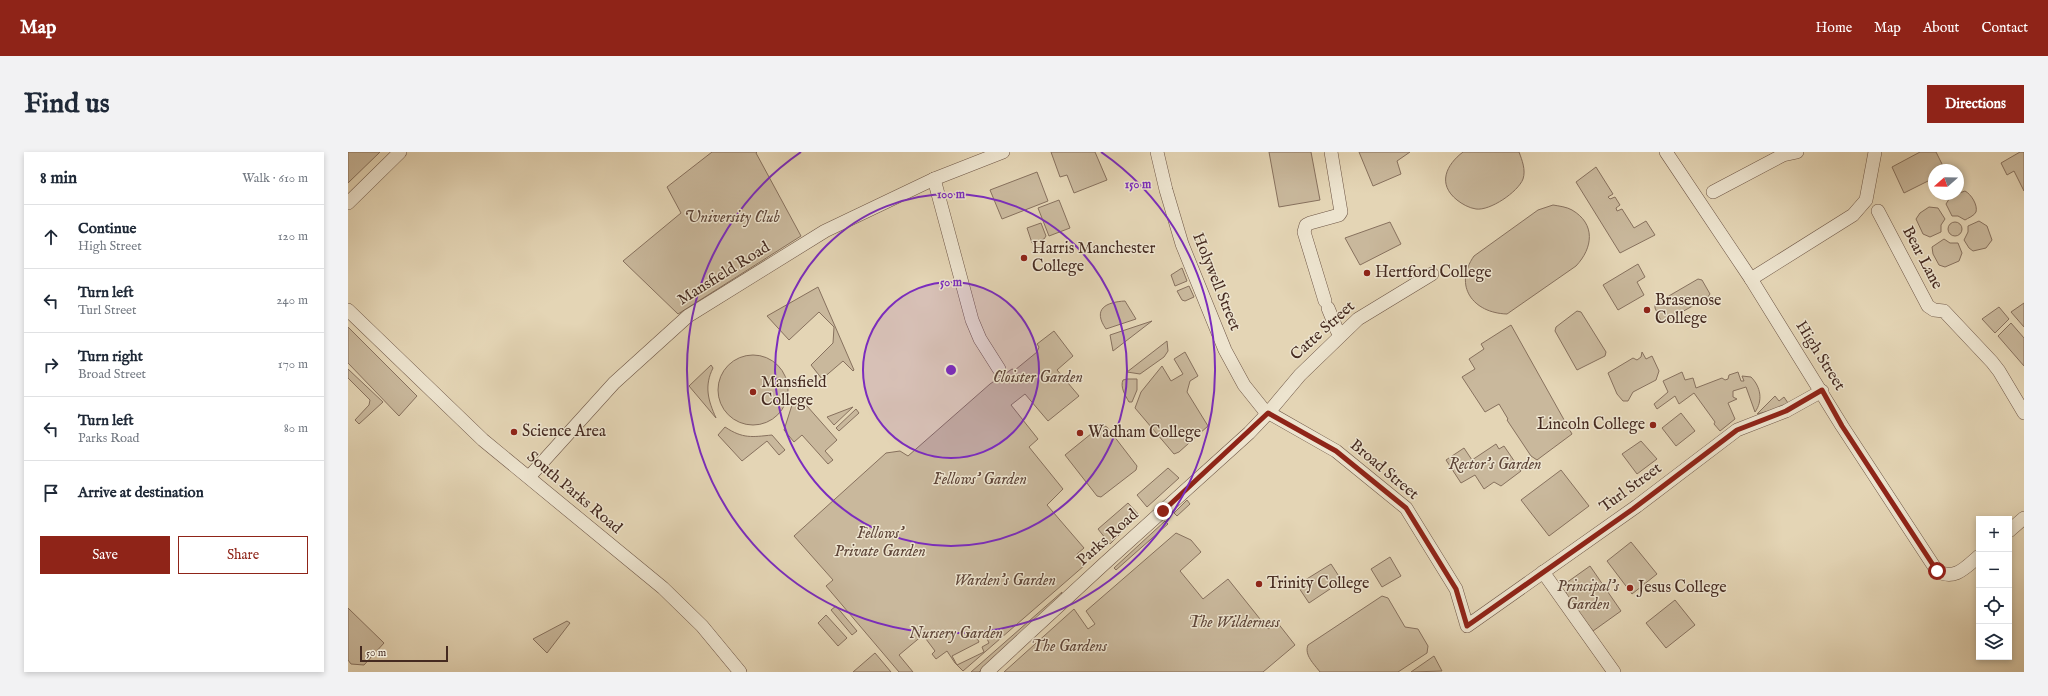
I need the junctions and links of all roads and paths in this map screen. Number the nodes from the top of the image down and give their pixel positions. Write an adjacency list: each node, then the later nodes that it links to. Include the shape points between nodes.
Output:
1 (400, 152): 10 (street)
2 (1002, 152): 8 (street, Mansfield Road)
3 (1157, 152): 18 (street, Holywell Street, via 1178,232 1210,316 1244,385)
4 (1331, 152): 15 (street, via 1341,212 1339,215 1306,225 1304,232 1326,304)
5 (1666, 152): 13 (street, High Street)
6 (1797, 152): 9 (street, via 1783,155)
7 (1874, 158): 13 (street, via 1866,200 1853,215)
8 (934, 179): 16 (street, via 972,320 980,339); 20 (street, Mansfield Road, via 825,231 688,316 628,369)
9 (1713, 192)
10 (348, 203)
11 (1878, 211): 19 (street, Bear Lane, via 1928,306 1934,310 1944,311 1999,371)
12 (1432, 274): 15 (street, Catte Street, via 1358,319)
13 (1751, 278): 17 (street, High Street)
14 (348, 310): 20 (street, South Parks Road, via 483,440)
15 (1339, 335): 18 (street, Catte Street, via 1300,374)
16 (999, 369)
17 (1822, 390): 23 (street, High Street, via 1842,426 1937,571 1945,575 1954,574); 24 (street, Turl Street, via 1786,411 1737,430 1640,510)
18 (1268, 413): 25 (street, Broad Street, via 1336,451 1406,508 1456,589); 27 (street, Parks Road)
19 (2024, 413)
20 (529, 477): 26 (street, South Parks Road, via 663,588 702,626)
21 (2024, 518): 22 (street)
22 (2012, 528)
23 (1976, 558)
24 (1543, 572): 25 (street, Turl Street); 28 (street)
25 (1467, 626)
26 (740, 672)
27 (987, 672)
28 (1614, 672)

